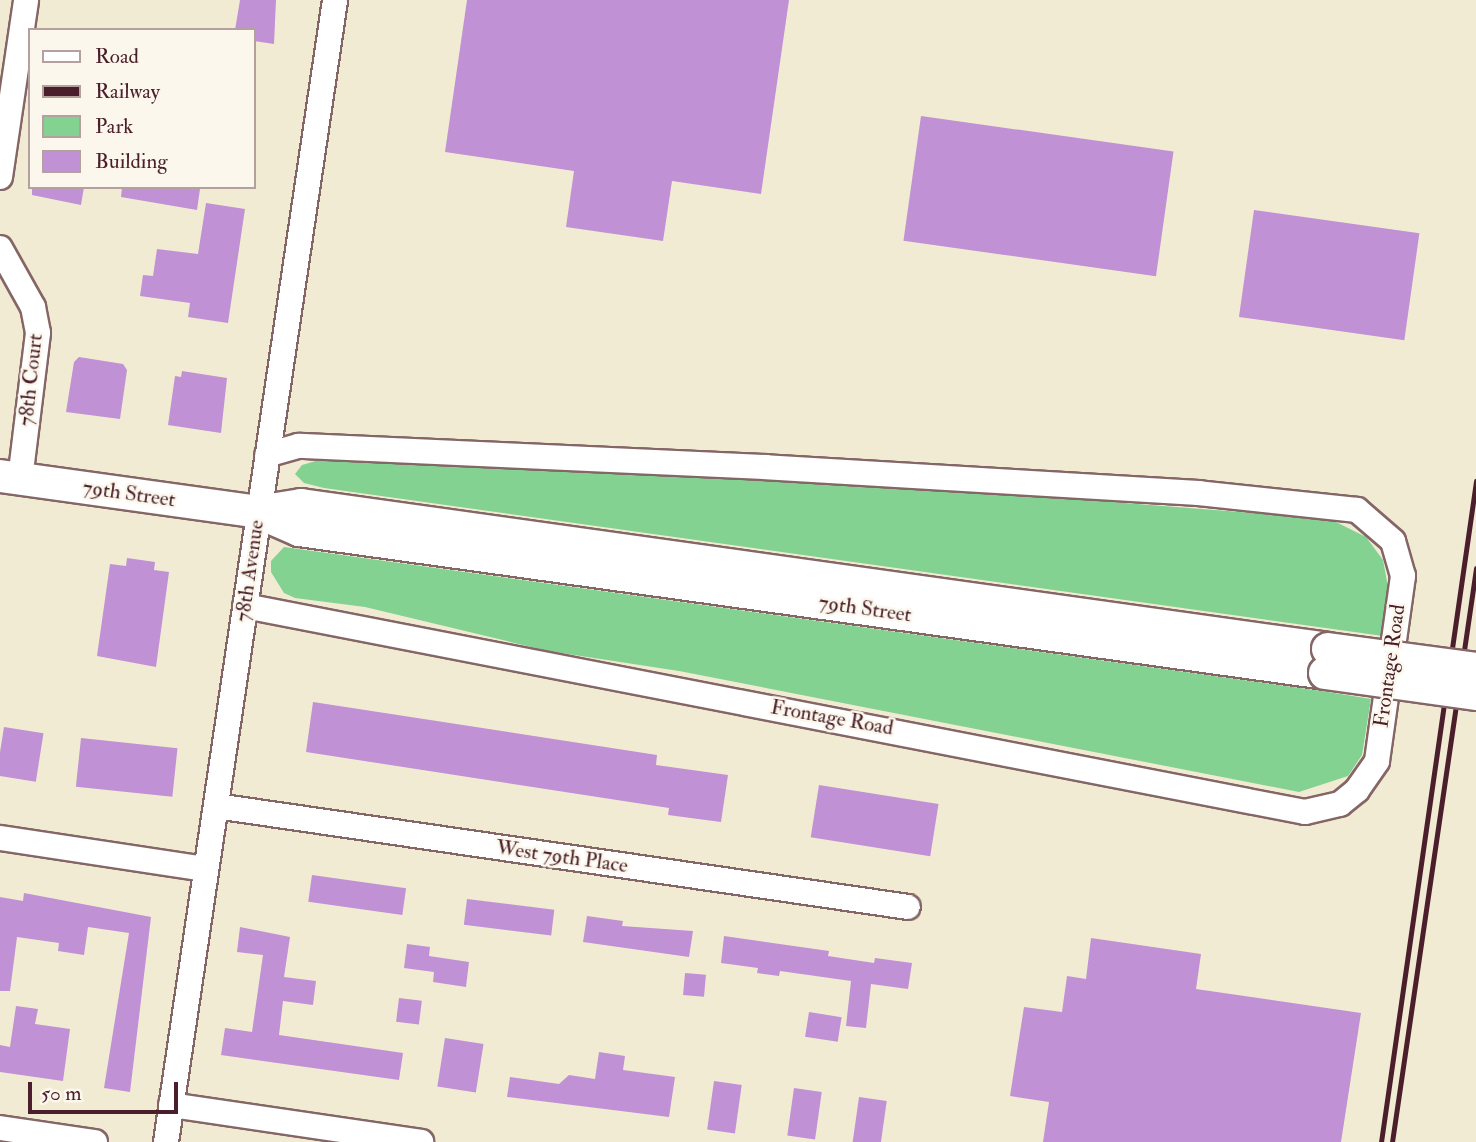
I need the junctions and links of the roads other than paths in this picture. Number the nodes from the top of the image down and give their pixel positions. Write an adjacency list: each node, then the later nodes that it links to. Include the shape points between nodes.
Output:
1 (26, 0): 3 (street)
2 (335, 0): 5 (street, 78th Avenue)
3 (0, 177)
4 (0, 248): 6 (street, 78th Court, via 33,307 38,333)
5 (267, 455): 7 (street, 78th Avenue); 8 (street, Frontage Road, via 298,446 766,467 1338,505 1372,519 1393,541 1401,562 1379,748 1372,771 1357,790 1340,804 1305,812)
6 (10, 477): 7 (main road, 79th Street)
7 (258, 512): 8 (street, 78th Avenue); 9 (main road, 79th Street, via 300,505)
8 (244, 606): 12 (street, 78th Avenue)
9 (1327, 661): 10 (main road, 79th Street, bridge); 11 (main road, 79th Street, bridge)
10 (1476, 669)
11 (1476, 694)
12 (216, 806): 14 (street, 78th Avenue); 15 (street, West 79th Place)
13 (0, 838): 14 (street)
14 (206, 869): 16 (street, 78th Avenue)
15 (908, 908)
16 (171, 1105): 19 (street, 78th Avenue); 20 (street)
17 (0, 1128): 18 (street)
18 (95, 1142)
19 (166, 1142)
20 (421, 1142)

